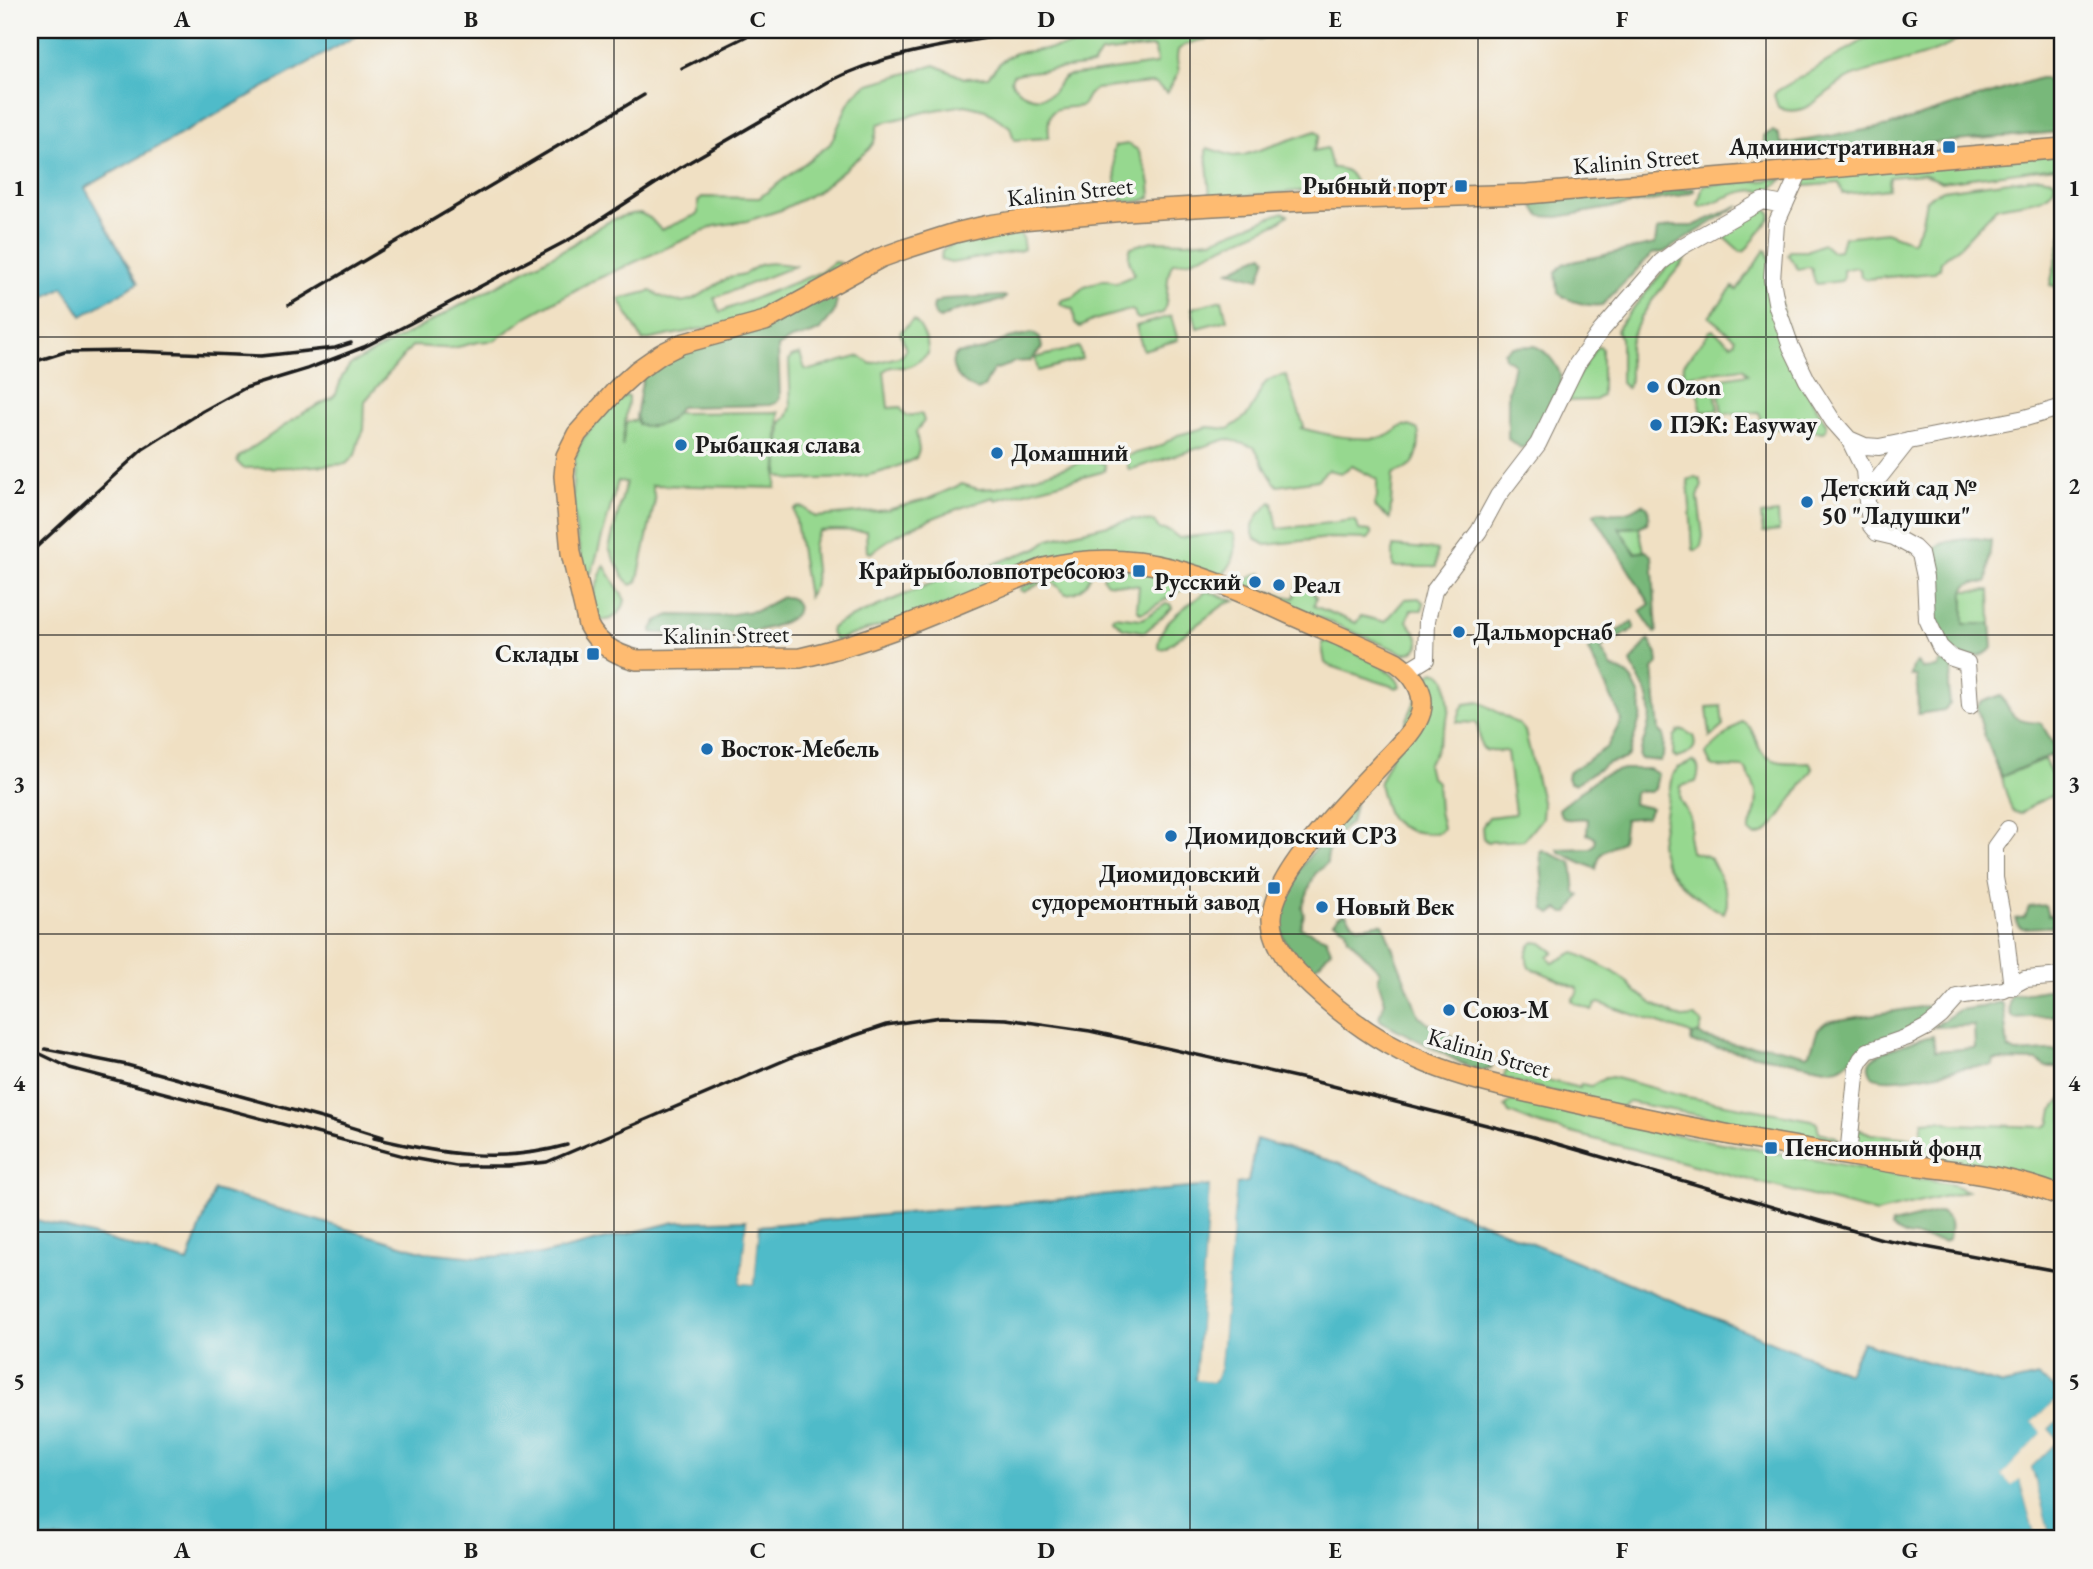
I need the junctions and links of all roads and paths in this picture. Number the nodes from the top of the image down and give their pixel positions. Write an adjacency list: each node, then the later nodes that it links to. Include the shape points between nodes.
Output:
1 (2063, 148): 2 (main road, Kalinin Street)
2 (1800, 171): 3 (street); 8 (main road, Kalinin Street, via 1527,194 1182,206 1021,220 967,230 880,258 755,325 681,344 661,354 618,388 577,434 566,456 571,553 587,625 604,645 637,660 812,656 915,622 1044,568 1106,559 1164,566 1227,586)
3 (1785, 205): 5 (street, via 1776,224 1774,298 1807,380); 8 (street, via 1762,201 1681,247 1661,262 1600,332 1577,364 1538,444 1434,591 1427,620 1426,659)
4 (2063, 407): 6 (street)
5 (1849, 439): 6 (street, via 1879,447); 7 (street, via 1864,470)
6 (1908, 441): 7 (street)
7 (1867, 493): 9 (street, via 1870,521 1877,533 1894,537 1920,554 1927,619 1940,647 1966,663)
8 (1408, 670): 13 (main road, Kalinin Street, via 1422,699 1415,725 1303,853 1278,894 1272,919 1286,960 1357,1024 1405,1053 1465,1077 1629,1115)
9 (1970, 706)
10 (2008, 829): 12 (street, via 1995,847 1995,867)
11 (2063, 976): 12 (street, via 2025,979)
12 (2012, 988): 13 (street, via 1958,997 1927,1027 1868,1051 1857,1068)
13 (1847, 1156): 14 (main road, Kalinin Street, via 2016,1182)
14 (2063, 1197)

